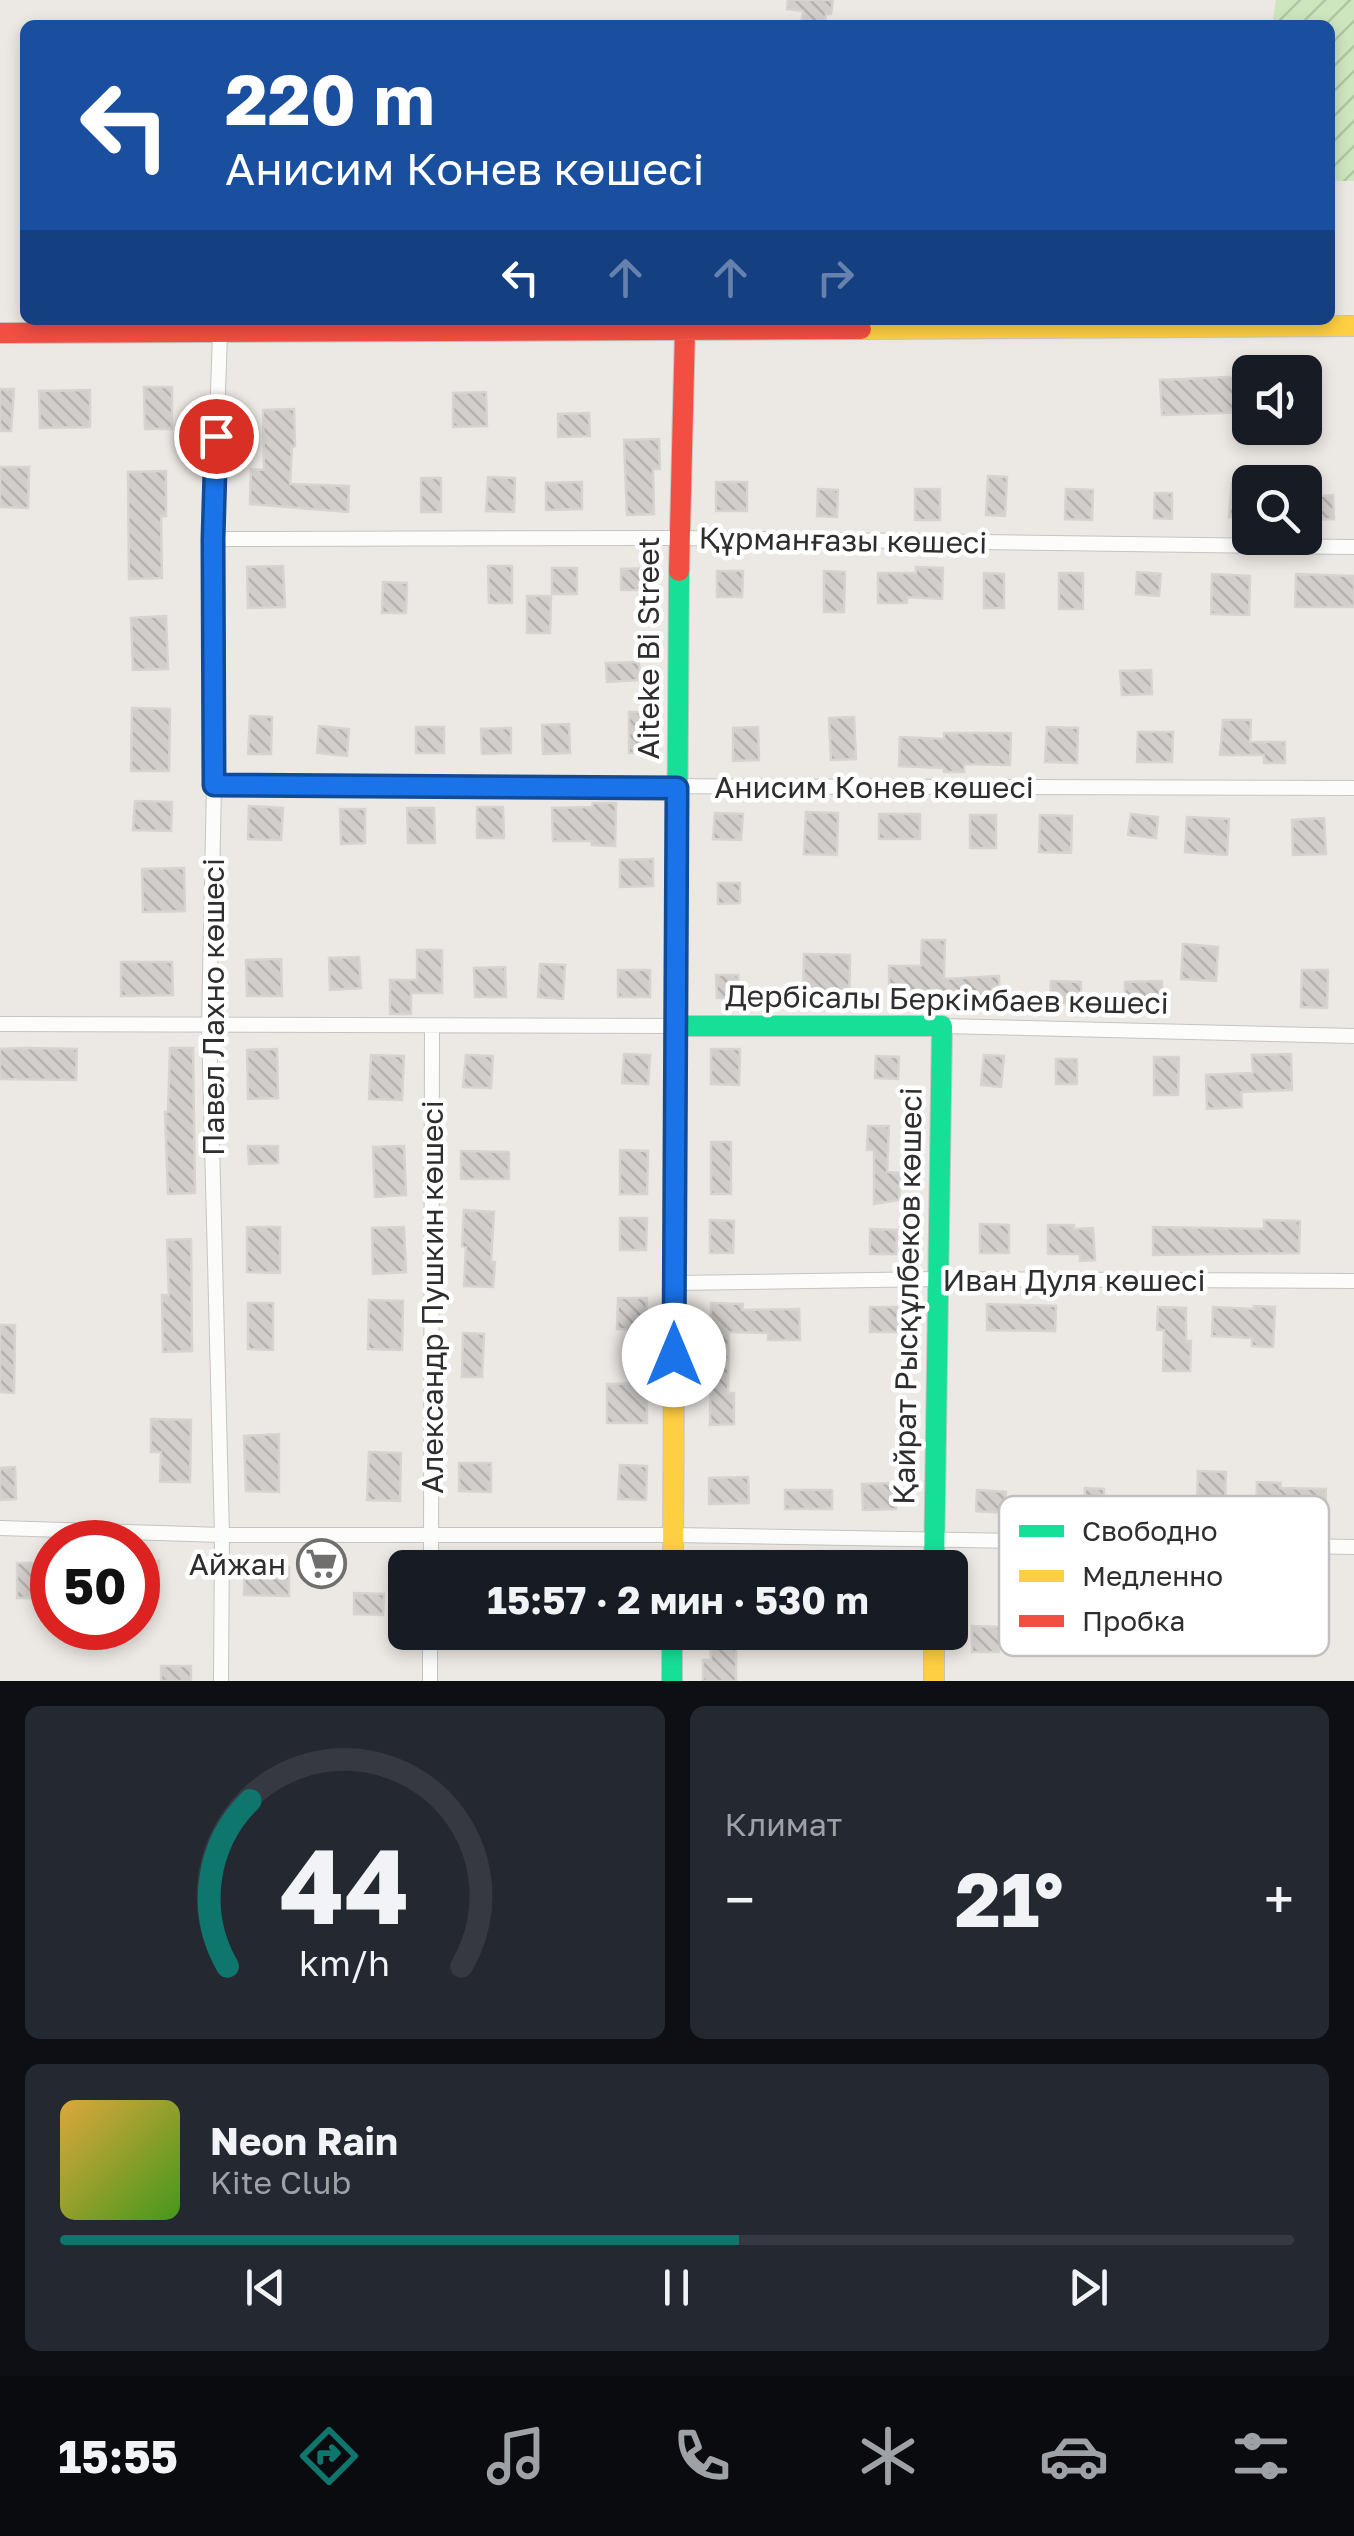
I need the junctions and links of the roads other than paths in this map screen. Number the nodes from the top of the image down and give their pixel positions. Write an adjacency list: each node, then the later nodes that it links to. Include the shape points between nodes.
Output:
1 (1354, 326): 2 (main road)
2 (685, 329): 4 (main road); 5 (main road, Aiteke Bi Street)
3 (0, 334): 4 (main road)
4 (220, 334): 6 (street, Павел Лахно көшесі)
5 (679, 538): 6 (street, Құрманғазы көшесі); 7 (street, Құрманғазы көшесі); 9 (main road, Aiteke Bi Street)
6 (213, 539): 8 (street, Павел Лахно көшесі)
7 (1354, 547)
8 (214, 785): 9 (street, Анисим Конев көшесі); 12 (street, Павел Лахно көшесі)
9 (677, 788): 10 (street, Анисим Конев көшесі); 14 (main road, Aiteke Bi Street)
10 (1354, 788)
11 (0, 1024): 12 (street, Дербісалы Беркімбаев көшесі)
12 (209, 1026): 13 (street, Дербісалы Беркімбаев көшесі); 21 (street, Павел Лахно көшесі)
13 (432, 1026): 14 (street, Дербісалы Беркімбаев көшесі); 22 (street, Александр Пушкин көшесі)
14 (676, 1026): 15 (main road, Дербісалы Беркімбаев көшесі); 19 (main road, Aiteke Bi Street)
15 (942, 1026): 16 (street, Дербісалы Беркімбаев көшесі); 17 (main road, Қайрат Рысқұлбеков көшесі)
16 (1354, 1036)
17 (936, 1279): 18 (street, Иван Дуля көшесі); 19 (street, Иван Дуля көшесі); 24 (main road, Қайрат Рысқұлбеков көшесі)
18 (1354, 1281)
19 (674, 1283): 23 (main road, Aiteke Bi Street)
20 (0, 1528): 21 (street)
21 (222, 1535): 22 (street); 34 (street, Павел Лахно көшесі)
22 (432, 1535): 23 (street); 28 (street, Александр Пушкин көшесі)
23 (673, 1535): 24 (street); 29 (main road, Aiteke Bi Street)
24 (934, 1539): 25 (street); 30 (main road, Қайрат Рысқұлбеков көшесі)
25 (999, 1540)
26 (1329, 1547): 27 (street)
27 (1354, 1547)
28 (432, 1550)
29 (673, 1550)
30 (934, 1550)
31 (430, 1650): 35 (street)
32 (672, 1650): 36 (main road)
33 (934, 1650): 37 (main road)
34 (221, 1681)
35 (430, 1681)
36 (672, 1681)
37 (934, 1681)

